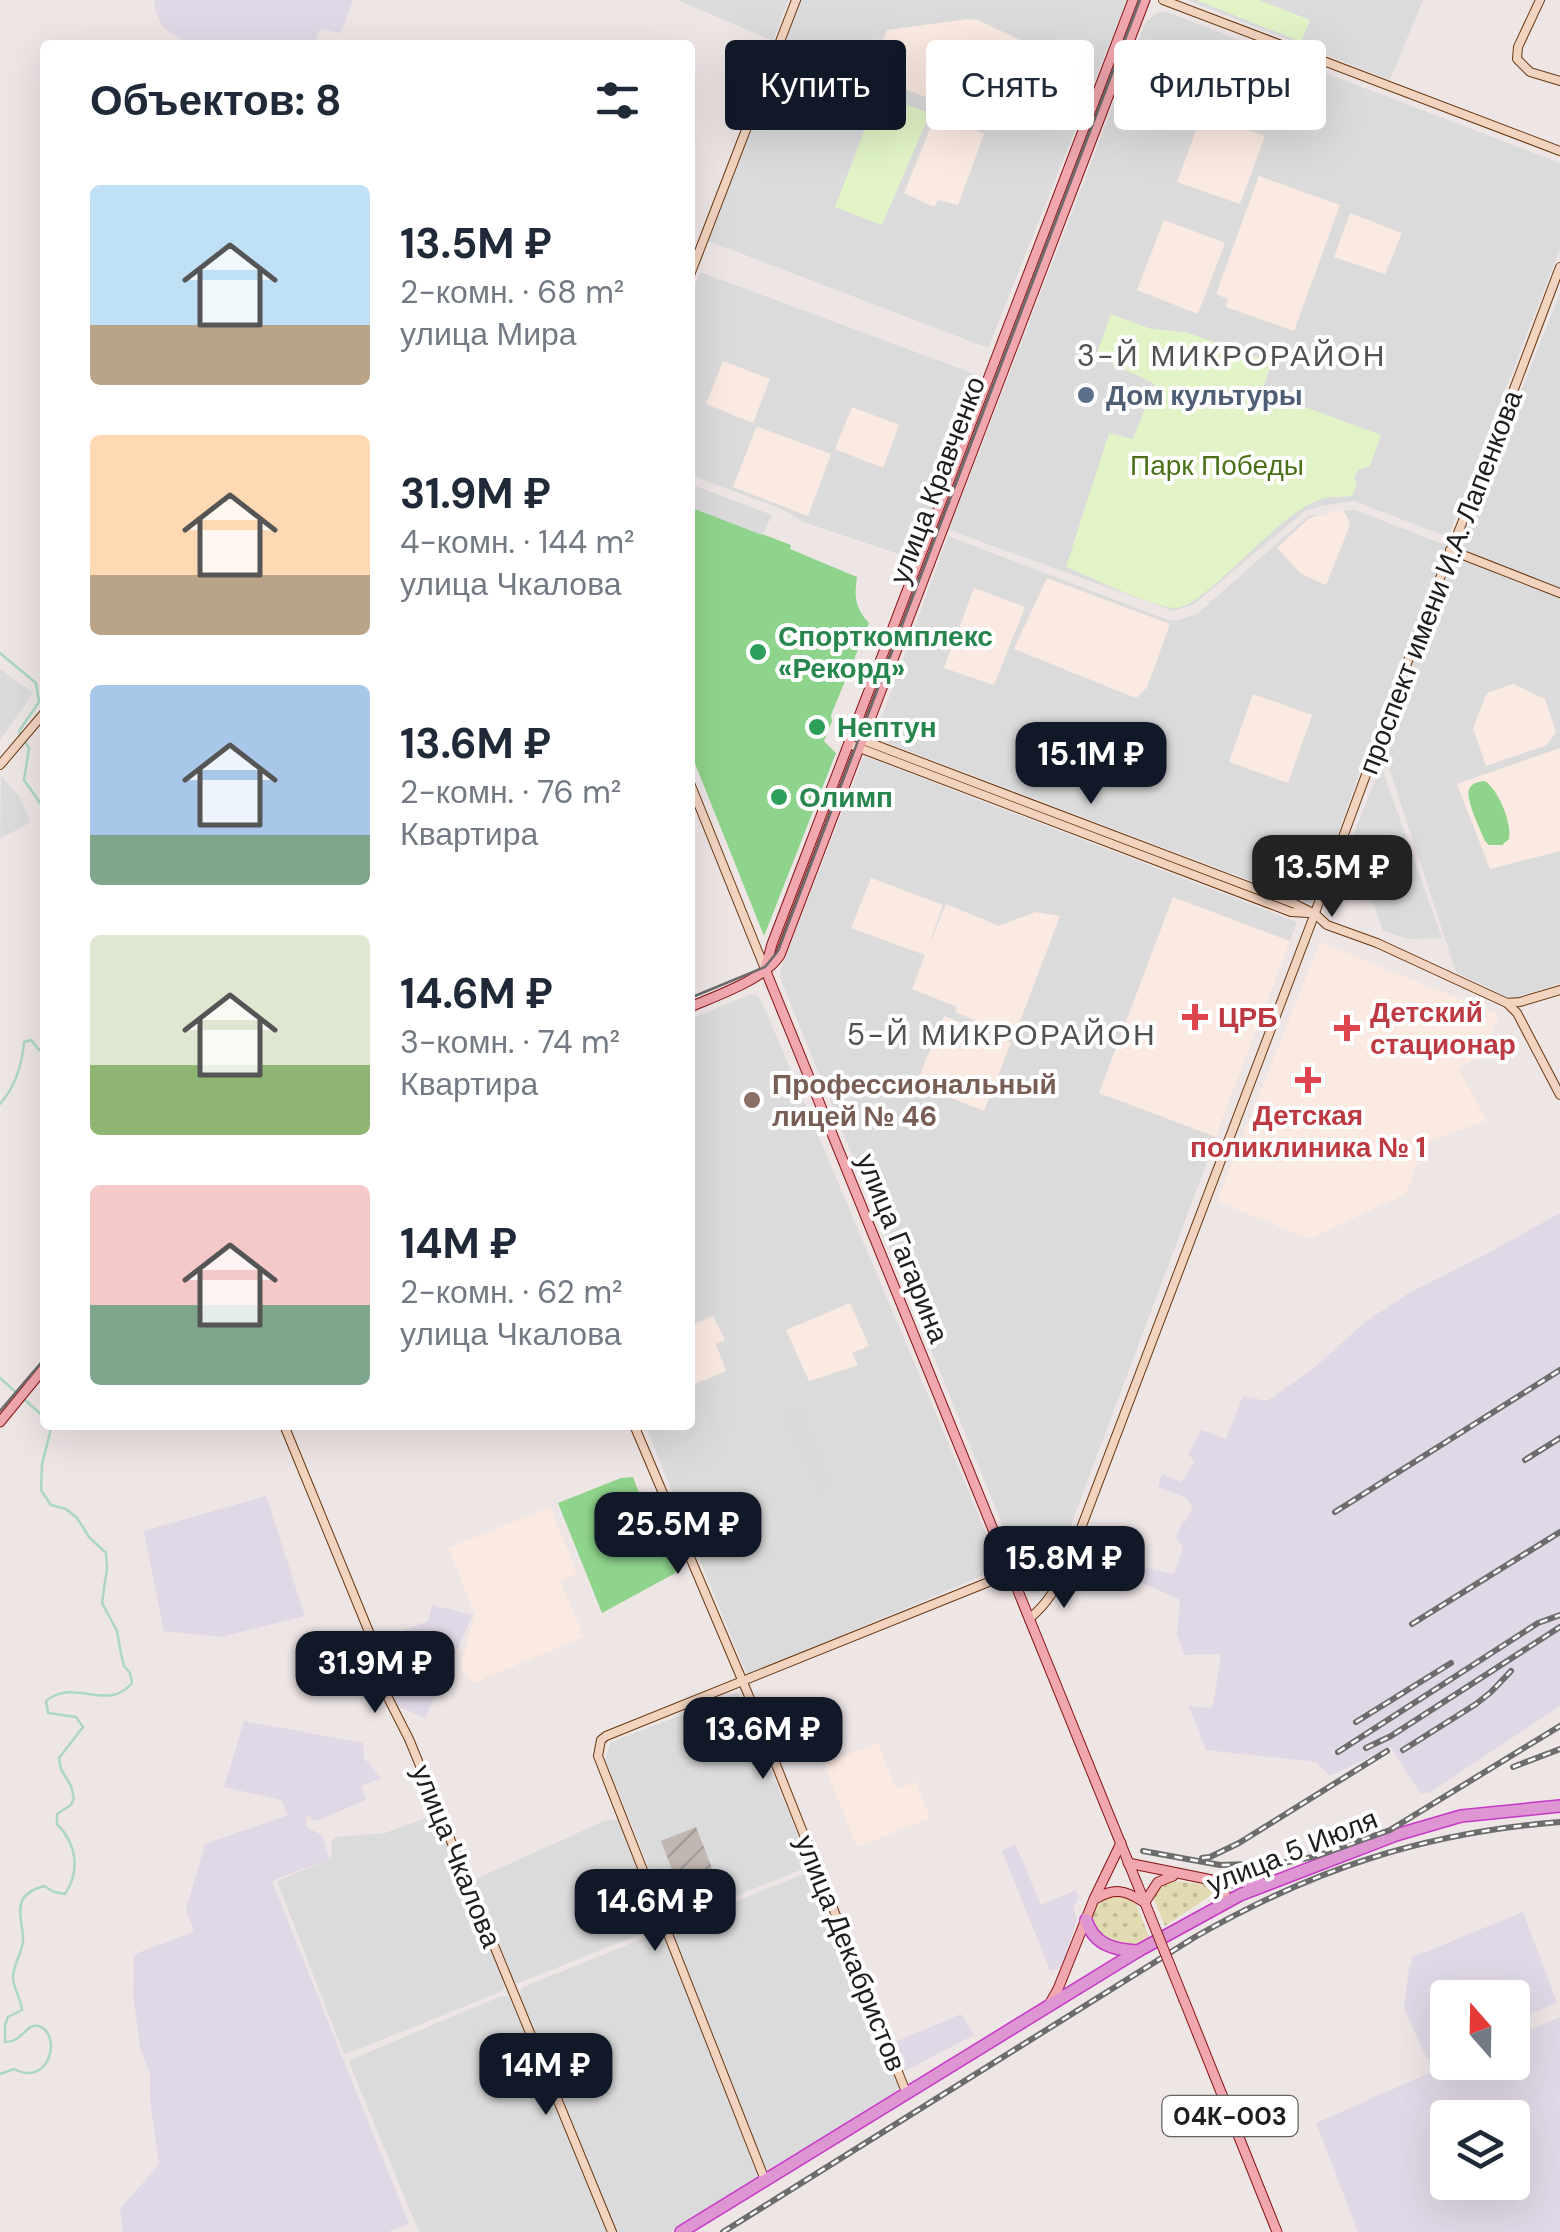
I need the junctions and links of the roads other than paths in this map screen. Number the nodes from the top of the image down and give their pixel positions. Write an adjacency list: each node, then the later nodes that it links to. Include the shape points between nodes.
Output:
1 (796, 0): 8 (main road)
2 (1133, 0): 13 (main road, улица Кравченко)
3 (1144, 0): 13 (main road, улица Кравченко)
4 (1162, 0): 7 (main road)
5 (1540, 0): 6 (main road, via 1517,59 1530,72)
6 (1560, 81)
7 (1560, 151)
8 (695, 262)
9 (1560, 267): 10 (main road, проспект имени И.А. Лапенкова)
10 (1450, 550): 11 (main road); 16 (main road, проспект имени И.А. Лапенкова)
11 (1560, 594)
12 (40, 718): 14 (main road)
13 (855, 742): 16 (main road, via 1290,912); 17 (main road, улица Кравченко, via 780,955)
14 (0, 765)
15 (695, 795): 17 (main road, улица Гагарина)
16 (1315, 914): 19 (main road); 27 (main road, проспект имени И.А. Лапенкова, via 1056,1591)
17 (765, 970): 20 (main road, улица Кравченко); 26 (main road, улица Гагарина)
18 (1560, 990): 19 (main road)
19 (1507, 1003): 21 (main road)
20 (695, 1005)
21 (1560, 1095)
22 (40, 1373): 23 (main road)
23 (0, 1422)
24 (286, 1430): 43 (main road, улица Чкалова, via 376,1649 382,1686)
25 (636, 1430): 28 (main road, улица Декабристов)
26 (1011, 1572): 27 (main road, улица Гагарина); 28 (main road)
27 (1030, 1619): 30 (main road, улица Гагарина)
28 (743, 1682): 41 (main road, улица Декабристов); 42 (main road, via 606,1736 598,1756)
29 (1560, 1806): 34 (highway, улица 5 Июля, via 1461,1816)
30 (1120, 1843): 31 (main road, улица Гагарина); 35 (main road)
31 (1128, 1863): 32 (main road); 37 (main road, улица Гагарина)
32 (1181, 1875): 33 (main road); 37 (main road, via 1158,1882)
33 (1217, 1881): 34 (highway); 36 (main road)
34 (1273, 1881): 36 (highway, улица 5 Июля)
35 (1094, 1899): 37 (main road, via 1124,1891); 38 (main road)
36 (1225, 1903): 39 (highway, улица 5 Июля)
37 (1147, 1908): 45 (main road, 04К-003, bridge)
38 (1086, 1920): 39 (highway, via 1096,1940); 40 (main road)
39 (1138, 1951): 40 (highway, улица 5 Июля)
40 (1061, 1994): 41 (highway, улица 5 Июля)
41 (906, 2092): 42 (highway)
42 (765, 2180): 44 (highway)
43 (612, 2232)
44 (681, 2232)
45 (1277, 2232)

